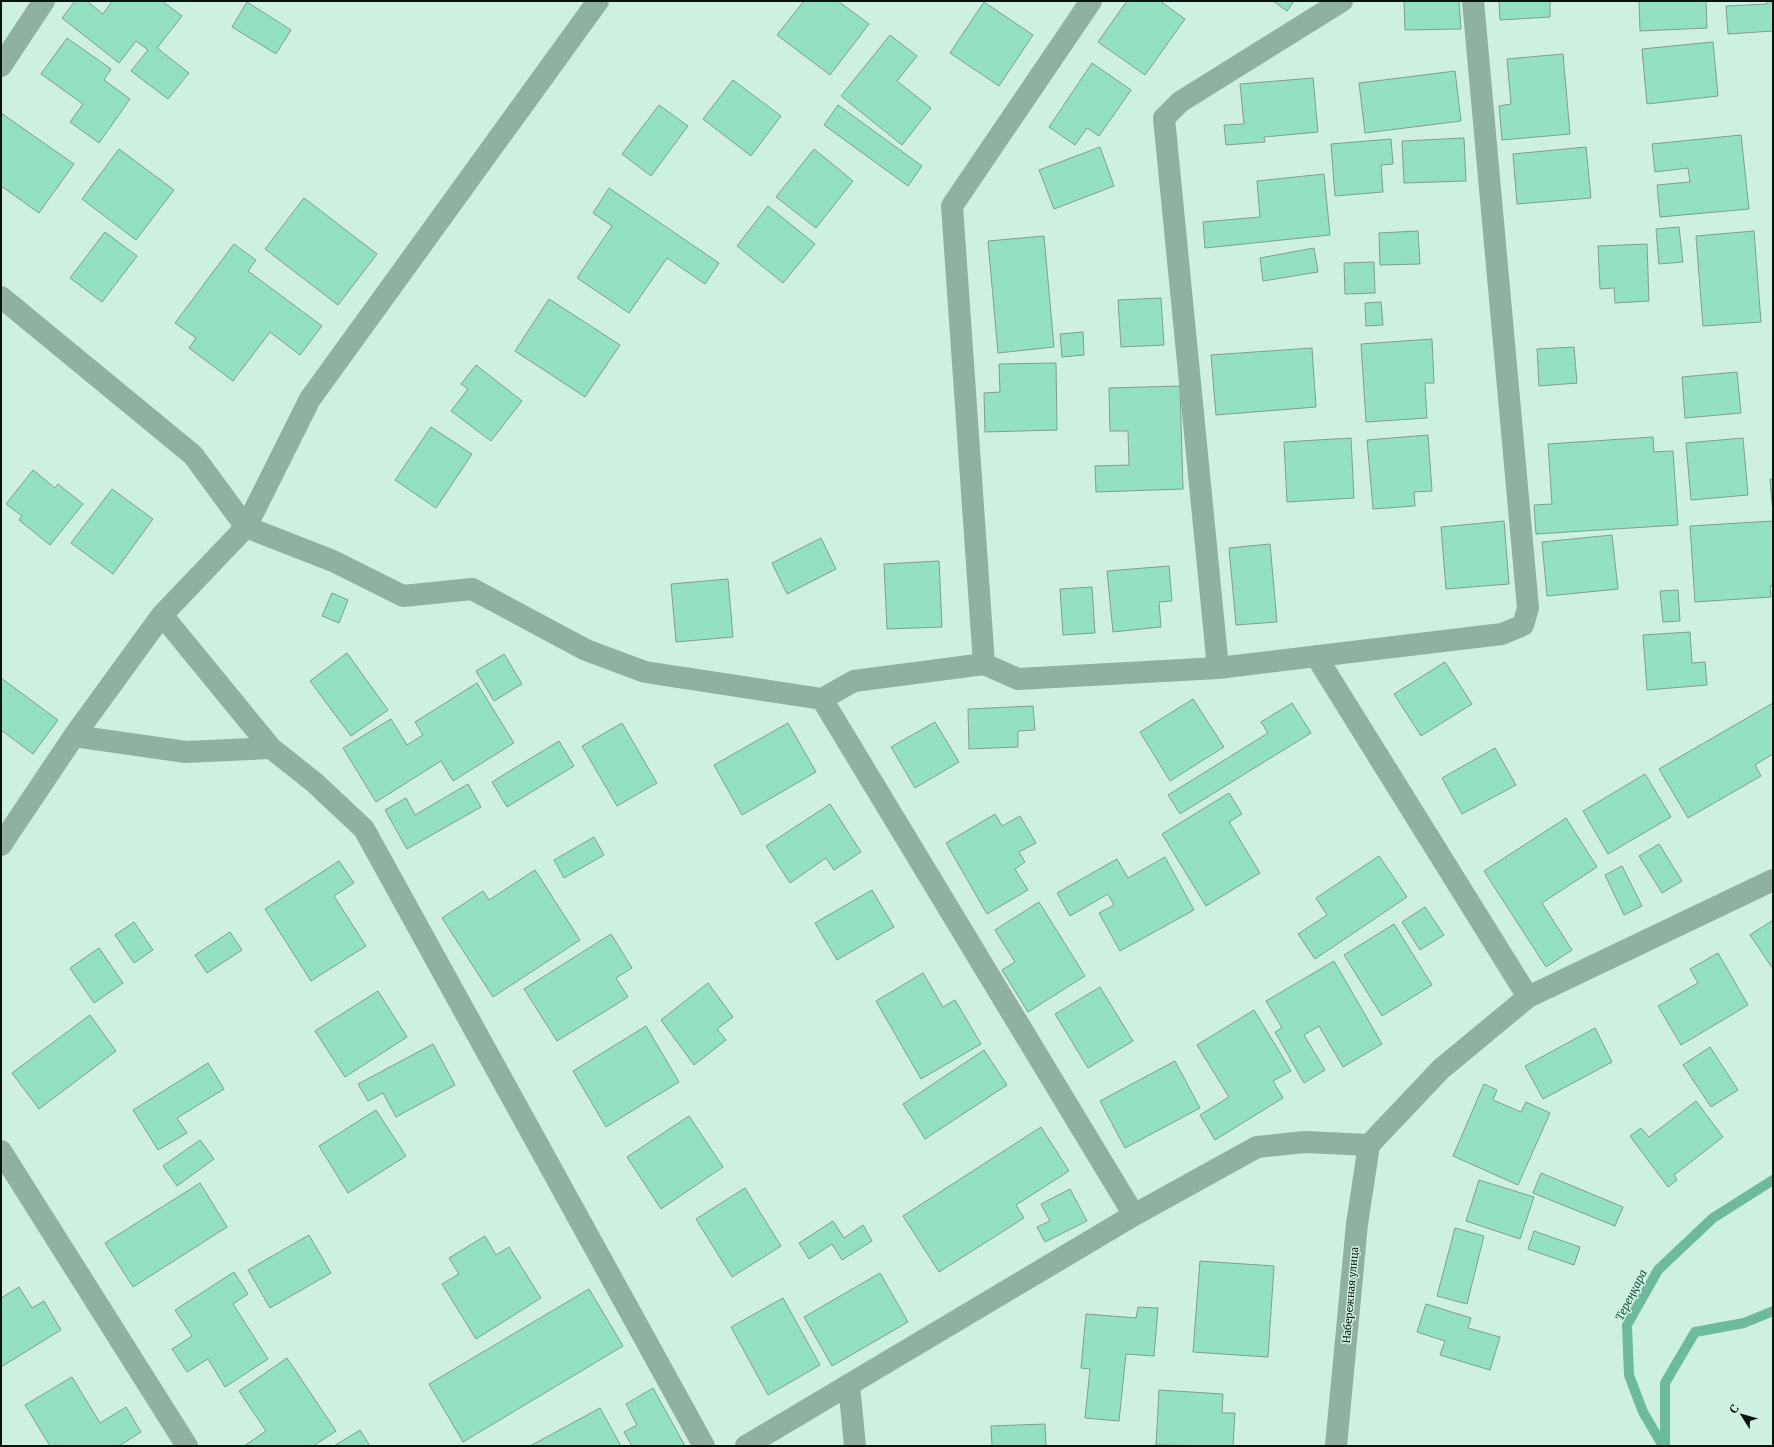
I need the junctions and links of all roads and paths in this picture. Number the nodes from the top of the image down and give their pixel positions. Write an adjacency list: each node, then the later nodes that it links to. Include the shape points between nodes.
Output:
1 (44, 1): 6 (street)
2 (598, 1): 8 (street, via 310,398)
3 (1091, 1): 11 (street, via 952,206)
4 (1342, 1): 12 (street, via 1180,102 1164,118)
5 (1473, 1): 10 (street, via 1528,608 1523,625 1502,634)
6 (1, 66)
7 (1, 297): 8 (street, via 193,455)
8 (246, 527): 9 (street); 13 (street, via 333,561 403,596 472,588 586,650 645,672)
9 (162, 615): 14 (street); 15 (street)
10 (1316, 656): 12 (street); 18 (street)
11 (984, 664): 12 (street, via 1018,679); 13 (street, via 854,680)
12 (1218, 668)
13 (822, 699): 21 (street)
14 (74, 736): 15 (street, via 186,752); 16 (street)
15 (271, 748): 24 (street, via 315,783 364,829)
16 (1, 845)
17 (1773, 880): 18 (street)
18 (1528, 997): 19 (street, via 1441,1069)
19 (1369, 1145): 21 (street, via 1305,1142 1257,1147); 27 (street, Набережная улица, via 1357,1224)
20 (1, 1151): 23 (street)
21 (1134, 1215): 22 (street)
22 (849, 1385): 25 (street); 26 (street)
23 (187, 1446)
24 (704, 1446)
25 (746, 1446)
26 (855, 1446)
27 (1336, 1446)

